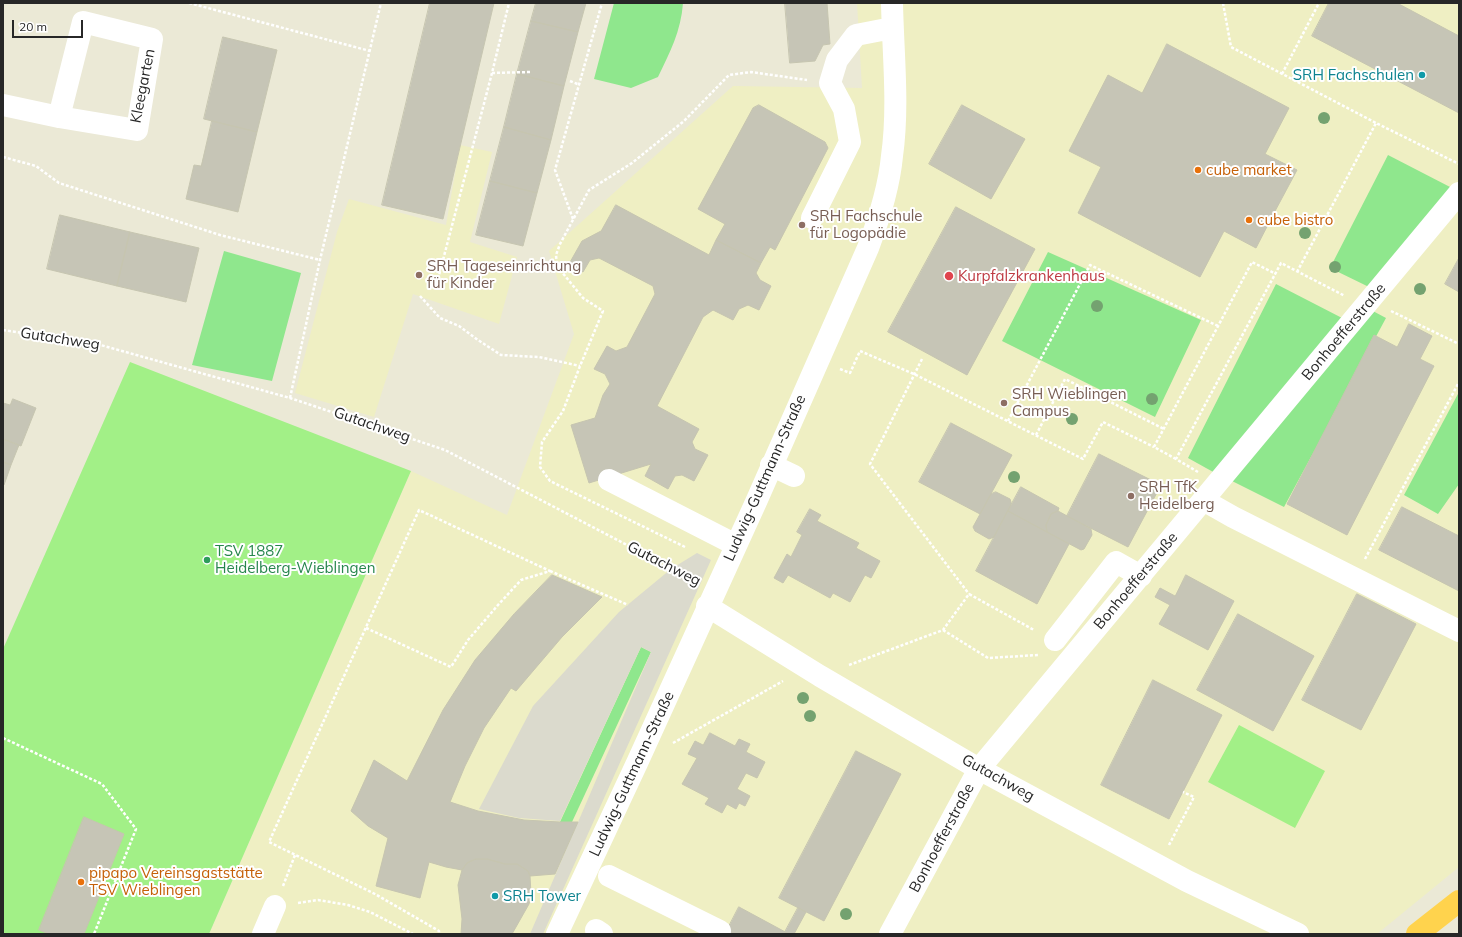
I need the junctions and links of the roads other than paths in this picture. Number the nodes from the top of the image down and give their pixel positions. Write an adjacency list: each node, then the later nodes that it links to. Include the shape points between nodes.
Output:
1 (892, 3): 2 (street, Ludwig-Guttmann-Straße)
2 (892, 28): 6 (street, via 856,35 837,60 830,83 844,109 850,142); 7 (street, Ludwig-Guttmann-Straße, via 895,90 892,157 876,227)
3 (3, 105): 4 (street, Kleegarten)
4 (59, 117): 4 (street, Kleegarten, via 137,130 152,39 83,22)
5 (1459, 193): 10 (street, Bonhoefferstraße)
6 (812, 218)
7 (771, 466): 8 (street); 11 (street, Ludwig-Guttmann-Straße)
8 (794, 476)
9 (609, 480): 11 (street)
10 (1203, 500): 12 (street, Bonhoefferstraße); 14 (street, via 1233,518)
11 (736, 545): 13 (street, Ludwig-Guttmann-Straße)
12 (1141, 576): 15 (street, via 1116,562); 16 (street, Bonhoefferstraße)
13 (711, 599): 16 (street, Gutachweg, via 813,672); 21 (street, Ludwig-Guttmann-Straße)
14 (1459, 631)
15 (1047, 648)
16 (979, 769): 23 (street, Bonhoefferstraße); 24 (street, Gutachweg, via 1158,865)
17 (609, 876): 22 (street, via 720,932)
18 (1459, 901): 25 (highway)
19 (275, 906): 20 (street)
20 (263, 934)
21 (557, 934)
22 (719, 934)
23 (890, 934)
24 (1298, 934)
25 (1418, 934)

